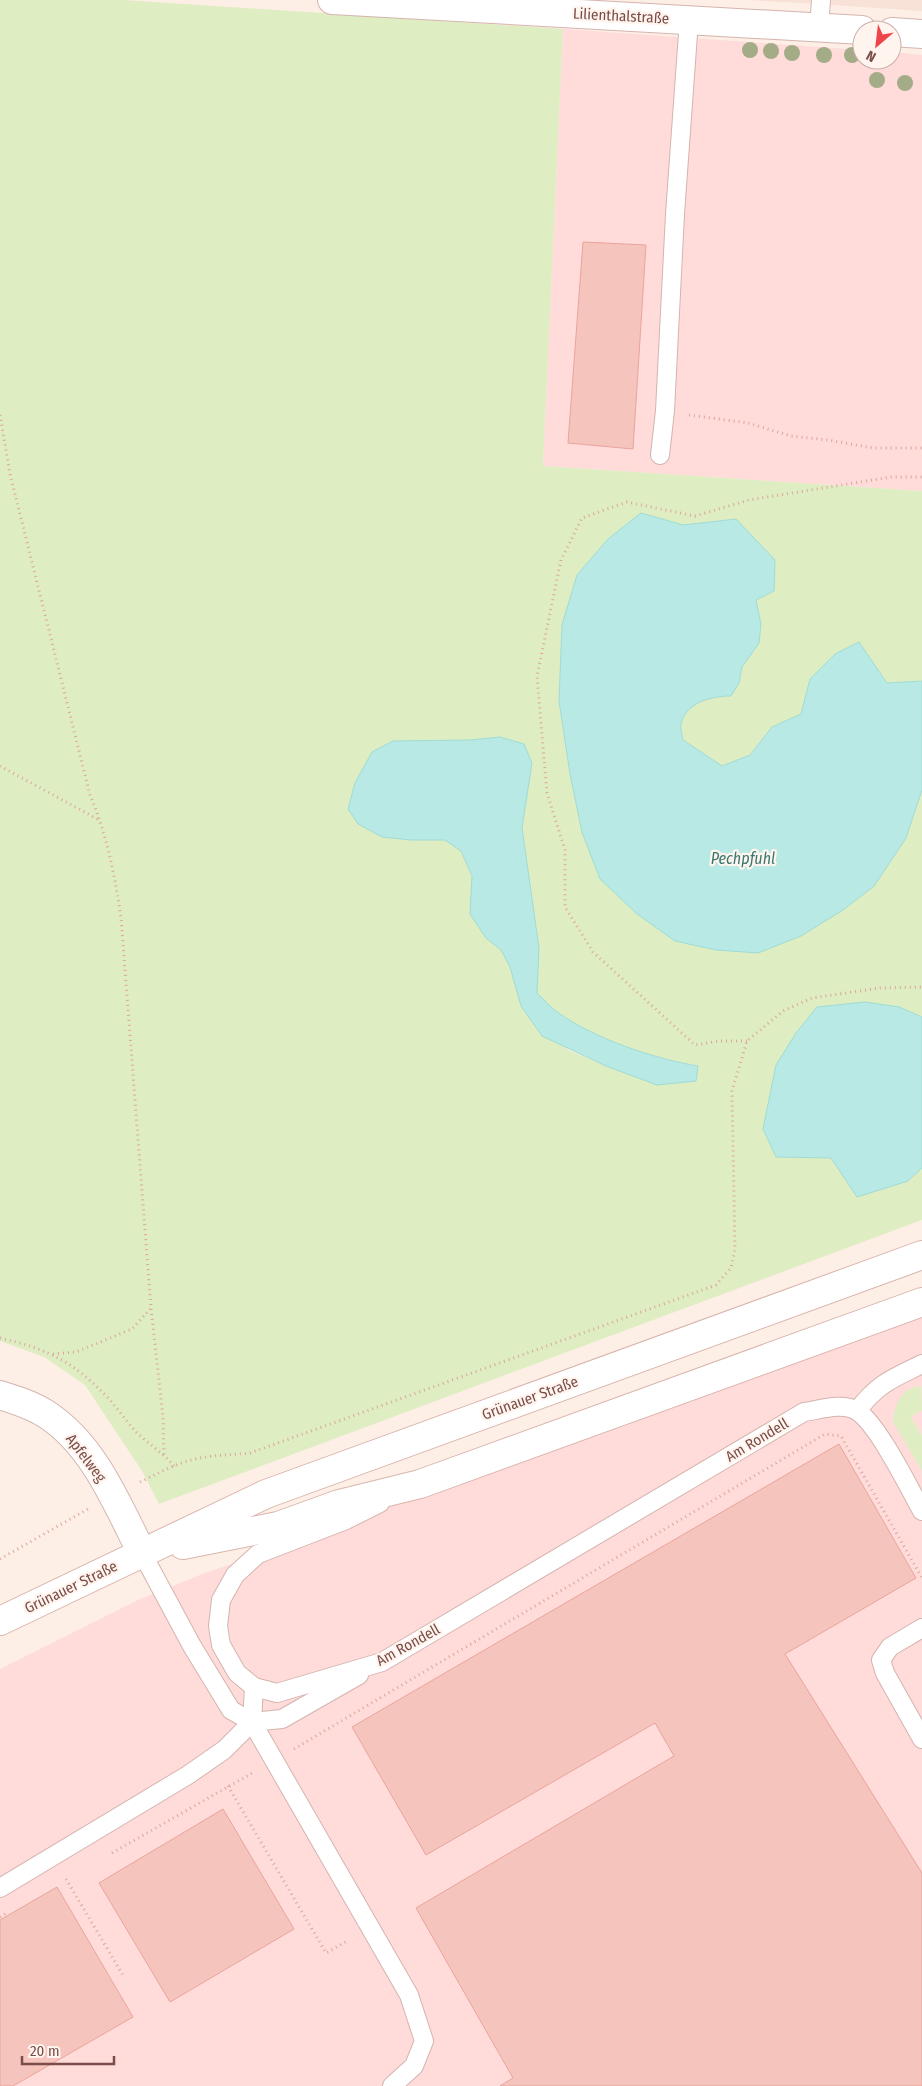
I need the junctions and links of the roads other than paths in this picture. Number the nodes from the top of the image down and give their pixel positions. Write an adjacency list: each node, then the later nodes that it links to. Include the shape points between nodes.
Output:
1 (332, 0): 3 (main road, Lilienthalstraße)
2 (821, 0): 4 (lane)
3 (689, 20): 4 (main road, Lilienthalstraße); 8 (lane)
4 (819, 28): 5 (main road, Lilienthalstraße)
5 (852, 30)
6 (902, 33): 7 (main road)
7 (922, 34)
8 (660, 455)
9 (922, 1255): 16 (main road, Grünauer Straße, via 266,1494)
10 (922, 1302): 14 (main road, Grünauer Straße)
11 (922, 1364): 13 (lane, via 880,1385)
12 (0, 1395): 16 (main road, Apfelweg, via 19,1400 46,1414 70,1434 99,1471)
13 (851, 1409): 15 (lane, via 877,1433); 19 (lane, Am Rondell, via 804,1412)
14 (420, 1484): 16 (main road, Grünauer Straße, via 339,1504 278,1526); 20 (lane, via 346,1520 258,1554 235,1576 221,1600 218,1626 221,1645 238,1673)
15 (922, 1511)
16 (142, 1553): 17 (main road, Grünauer Straße); 21 (lane, via 231,1710)
17 (0, 1621)
18 (922, 1628): 22 (lane, via 890,1647 881,1660)
19 (382, 1662): 20 (lane, Am Rondell, via 277,1693); 21 (lane, via 282,1719)
20 (254, 1688): 21 (lane)
21 (252, 1722): 23 (lane, via 224,1750 188,1775); 24 (lane, via 409,1995 424,2041 414,2066)
22 (922, 1739)
23 (0, 1888)
24 (392, 2086)

